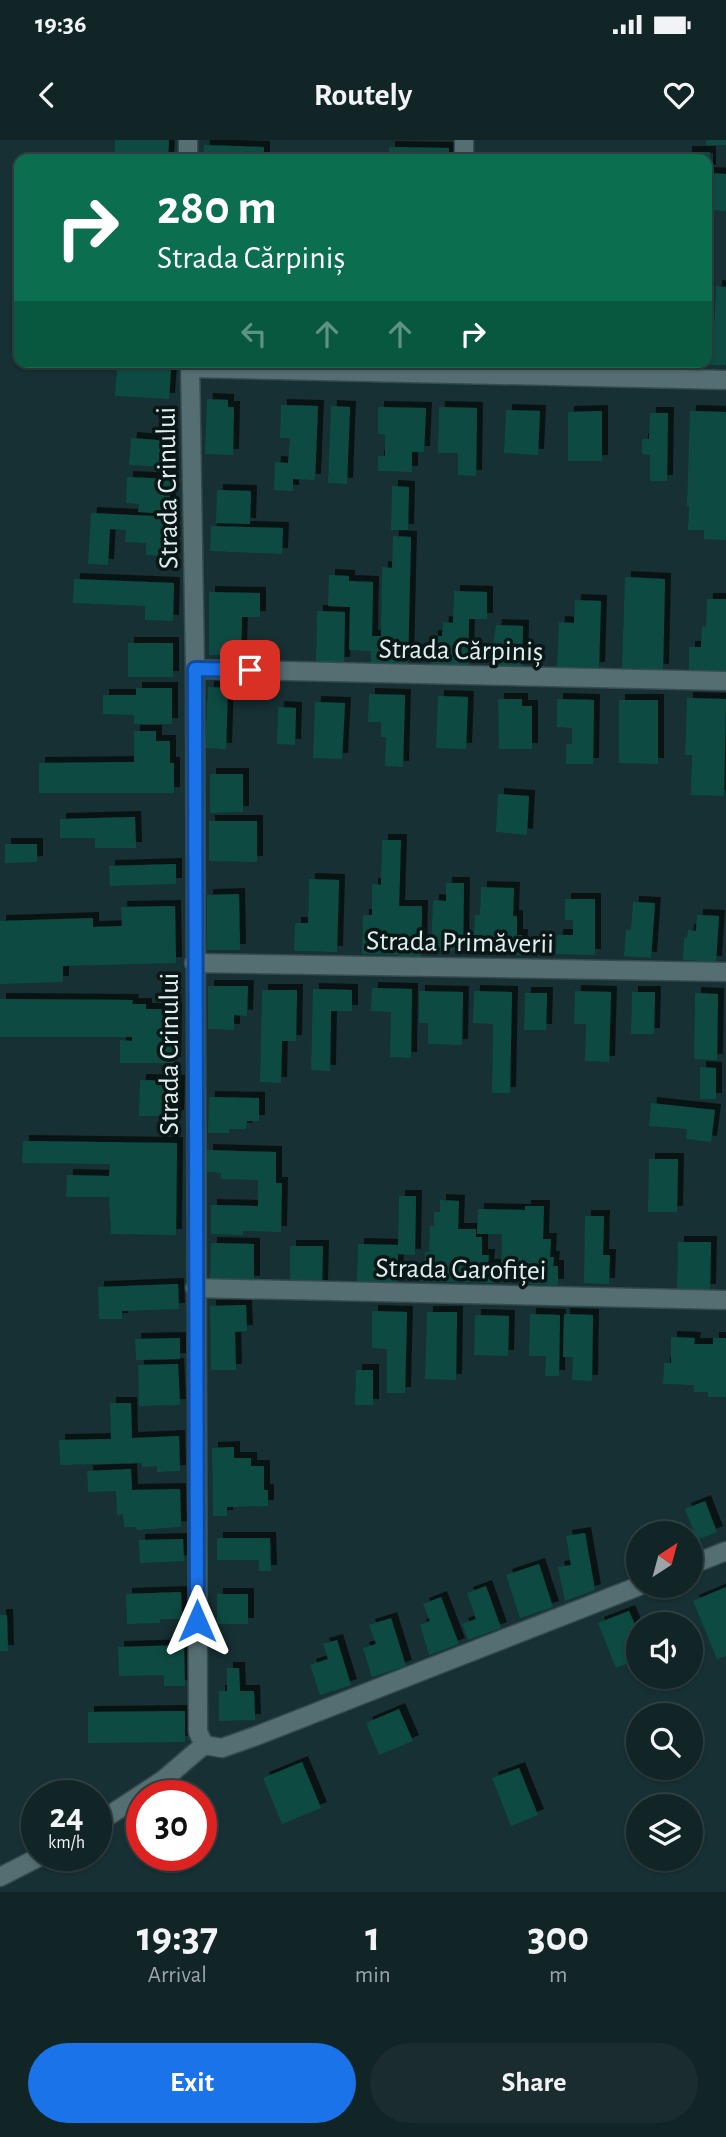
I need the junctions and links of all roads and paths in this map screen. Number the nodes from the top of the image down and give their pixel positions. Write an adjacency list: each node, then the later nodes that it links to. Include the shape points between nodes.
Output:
1 (190, 368): 5 (street, Strada Crinului)
2 (391, 368): 3 (street)
3 (458, 369): 4 (street)
4 (726, 380)
5 (195, 669): 6 (street, Strada Cărpiniș); 7 (street, Strada Crinului)
6 (726, 681)
7 (194, 963): 8 (street, Strada Primăverii); 10 (street, Strada Crinului)
8 (726, 972)
9 (726, 1285): 11 (street)
10 (195, 1288): 11 (street, Strada Garofiței); 15 (street, Strada Crinului, via 198,1732)
11 (726, 1300)
12 (726, 1551): 13 (street)
13 (704, 1560)
14 (626, 1591): 15 (street, via 256,1736 222,1748)
15 (204, 1745): 16 (street, via 163,1780)
16 (112, 1813)
17 (21, 1866): 18 (street)
18 (0, 1877)

